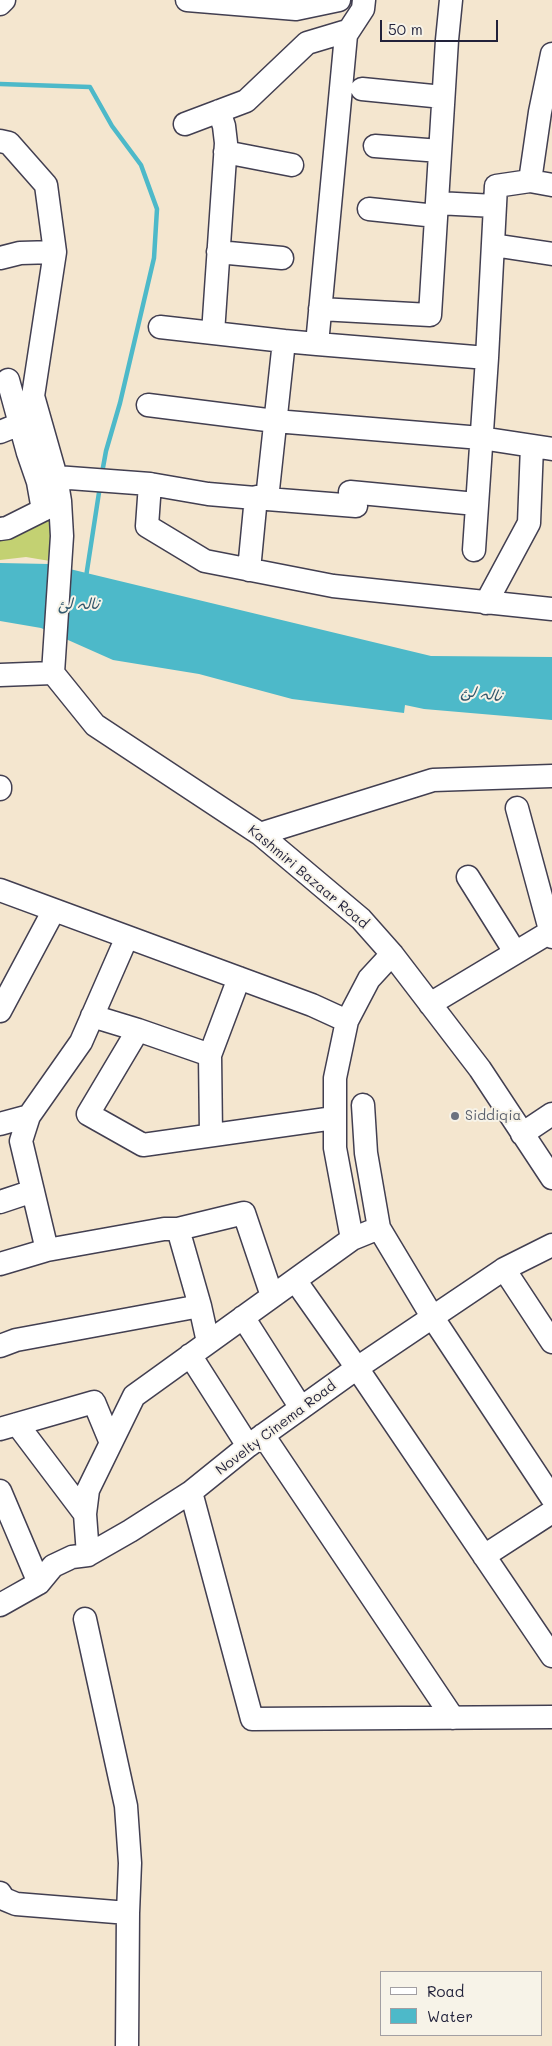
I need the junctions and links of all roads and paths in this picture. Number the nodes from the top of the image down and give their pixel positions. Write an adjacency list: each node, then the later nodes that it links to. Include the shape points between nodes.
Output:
1 (4, 0): 6 (street)
2 (187, 0): 3 (street, via 296,9)
3 (339, 0)
4 (364, 0): 7 (street, via 363,10)
5 (452, 0): 10 (street)
6 (0, 4)
7 (347, 30): 11 (street, via 307,43 246,101); 29 (street)
8 (552, 54): 18 (street)
9 (362, 90): 10 (street)
10 (443, 97): 15 (street)
11 (218, 111): 12 (street); 16 (street, via 224,126)
12 (185, 124)
13 (0, 141): 24 (street, via 9,143 46,185)
14 (375, 146): 15 (street)
15 (440, 151): 21 (street)
16 (225, 152): 17 (street); 25 (street)
17 (292, 165)
18 (530, 181): 19 (street); 20 (street, via 496,186)
19 (552, 185)
20 (495, 206): 21 (street); 23 (street)
21 (437, 209): 22 (street); 29 (street, via 430,315)
22 (368, 210)
23 (493, 245): 26 (street); 34 (street)
24 (55, 252): 27 (street, via 20,253); 36 (street)
25 (218, 252): 28 (street); 31 (street)
26 (552, 254)
27 (0, 258)
28 (282, 258)
29 (320, 309): 33 (street)
30 (160, 327): 31 (street)
31 (213, 333): 32 (street)
32 (284, 341): 33 (street); 38 (street)
33 (317, 344): 34 (street)
34 (487, 358): 40 (street)
35 (4, 378): 36 (street); 39 (street)
36 (33, 396): 42 (street)
37 (148, 406): 38 (street)
38 (275, 421): 40 (street); 44 (street)
39 (10, 428): 46 (street, via 28,453 38,482)
40 (481, 438): 41 (street); 45 (street)
41 (542, 447): 50 (street, via 529,523)
42 (56, 477): 43 (street); 46 (street)
43 (143, 484): 44 (street); 49 (street, via 147,526 204,561)
44 (262, 498): 45 (street); 49 (street)
45 (476, 504): 48 (street)
46 (52, 505): 47 (street); 52 (street, via 62,536)
47 (0, 529)
48 (474, 550)
49 (250, 570): 50 (street, via 333,586)
50 (486, 602): 51 (street)
51 (551, 603)
52 (53, 673): 53 (street); 56 (street, Kashmiri Bazaar Road, via 95,725)
53 (0, 675)
54 (552, 776): 56 (street, via 433,780)
55 (517, 808): 60 (street)
56 (260, 834): 63 (street, Kashmiri Bazaar Road, via 361,919)
57 (468, 878): 62 (street)
58 (0, 890): 59 (street)
59 (54, 910): 61 (street); 66 (street)
60 (551, 935): 62 (street)
61 (127, 937): 64 (street); 67 (street)
62 (515, 952): 65 (street)
63 (392, 954): 65 (street, Kashmiri Bazaar Road); 68 (street, via 369,979)
64 (239, 978): 68 (street); 70 (street)
65 (430, 1004): 76 (street, Kashmiri Bazaar Road, via 480,1069)
66 (0, 1011)
67 (92, 1016): 69 (street); 73 (street, via 81,1042)
68 (347, 1021): 74 (street, via 334,1078)
69 (138, 1030): 70 (street); 77 (street, via 88,1114 143,1145)
70 (210, 1056): 77 (street)
71 (363, 1105): 81 (street, via 366,1153)
72 (552, 1114): 76 (street)
73 (29, 1116): 75 (street); 79 (street, via 21,1141)
74 (334, 1118): 77 (street); 83 (street, via 335,1148)
75 (0, 1124)
76 (522, 1134): 78 (street, Kashmiri Bazaar Road)
77 (211, 1135)
78 (549, 1171)
79 (33, 1191): 80 (street); 85 (street)
80 (0, 1202)
81 (379, 1228): 83 (street); 92 (street)
82 (178, 1229): 85 (street); 89 (street, via 244,1213); 90 (street)
83 (352, 1239): 88 (street)
84 (552, 1245): 87 (street, Novelty Cinema Road)
85 (47, 1250): 86 (street)
86 (0, 1264)
87 (504, 1269): 92 (street, Novelty Cinema Road); 93 (street)
88 (295, 1280): 89 (street); 96 (street)
89 (272, 1296): 91 (street)
90 (200, 1306): 94 (street, via 16,1340); 95 (street)
91 (243, 1317): 95 (street); 97 (street)
92 (433, 1318): 96 (street, Novelty Cinema Road); 103 (street)
93 (552, 1342)
94 (0, 1346)
95 (199, 1349): 99 (street); 100 (street, via 134,1396)
96 (357, 1368): 97 (street, Novelty Cinema Road); 107 (street)
97 (301, 1408): 99 (street, Novelty Cinema Road)
98 (8, 1427): 100 (street, via 94,1402); 105 (street)
99 (255, 1440): 102 (street, Novelty Cinema Road); 113 (street)
100 (111, 1443): 105 (street, via 88,1490)
101 (0, 1491): 108 (street)
102 (191, 1492): 106 (street, Novelty Cinema Road); 113 (street, via 252,1719)
103 (552, 1498)
104 (552, 1512): 107 (street)
105 (85, 1514): 106 (street)
106 (88, 1555): 108 (street, Novelty Cinema Road, via 72,1557 53,1566)
107 (484, 1556): 111 (street)
108 (39, 1583): 109 (street, Novelty Cinema Road)
109 (0, 1605)
110 (86, 1619): 115 (street, via 126,1806 130,1863)
111 (552, 1656)
112 (552, 1717): 113 (street)
113 (453, 1718)
114 (0, 1893): 115 (street, via 4,1899 16,1904)
115 (128, 1913): 116 (street)
116 (127, 2046)

